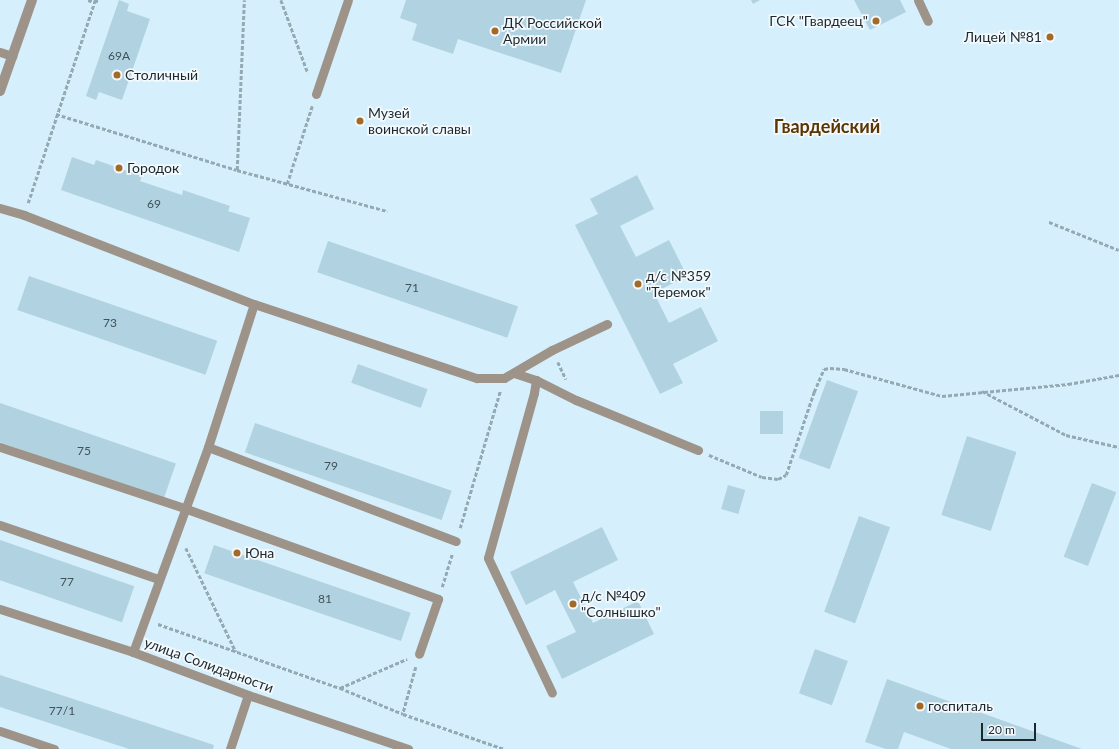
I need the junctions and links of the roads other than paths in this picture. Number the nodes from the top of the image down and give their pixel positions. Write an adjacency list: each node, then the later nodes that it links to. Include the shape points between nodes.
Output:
1 (32, 0): 6 (street)
2 (348, 0): 8 (lane)
3 (918, 0): 4 (lane)
4 (928, 21)
5 (0, 52): 6 (lane)
6 (12, 56): 7 (street)
7 (0, 91)
8 (316, 94)
9 (0, 208): 10 (lane)
10 (254, 304): 12 (lane, via 477,378 504,378); 15 (lane)
11 (607, 324): 12 (lane, via 552,350)
12 (514, 373): 13 (lane)
13 (536, 380): 16 (lane, via 576,400); 24 (lane, via 488,558)
14 (0, 447): 17 (lane)
15 (208, 447): 17 (lane); 19 (lane)
16 (698, 450)
17 (184, 508): 20 (lane); 23 (lane, via 438,599)
18 (0, 525): 20 (lane)
19 (456, 541)
20 (159, 578): 22 (lane)
21 (0, 609): 22 (lane, улица Солидарности)
22 (133, 652): 25 (lane, улица Солидарности)
23 (419, 654)
24 (552, 693)
25 (248, 695): 28 (lane); 29 (lane, улица Солидарности)
26 (0, 731): 27 (lane)
27 (54, 749)
28 (230, 749)
29 (408, 749)

